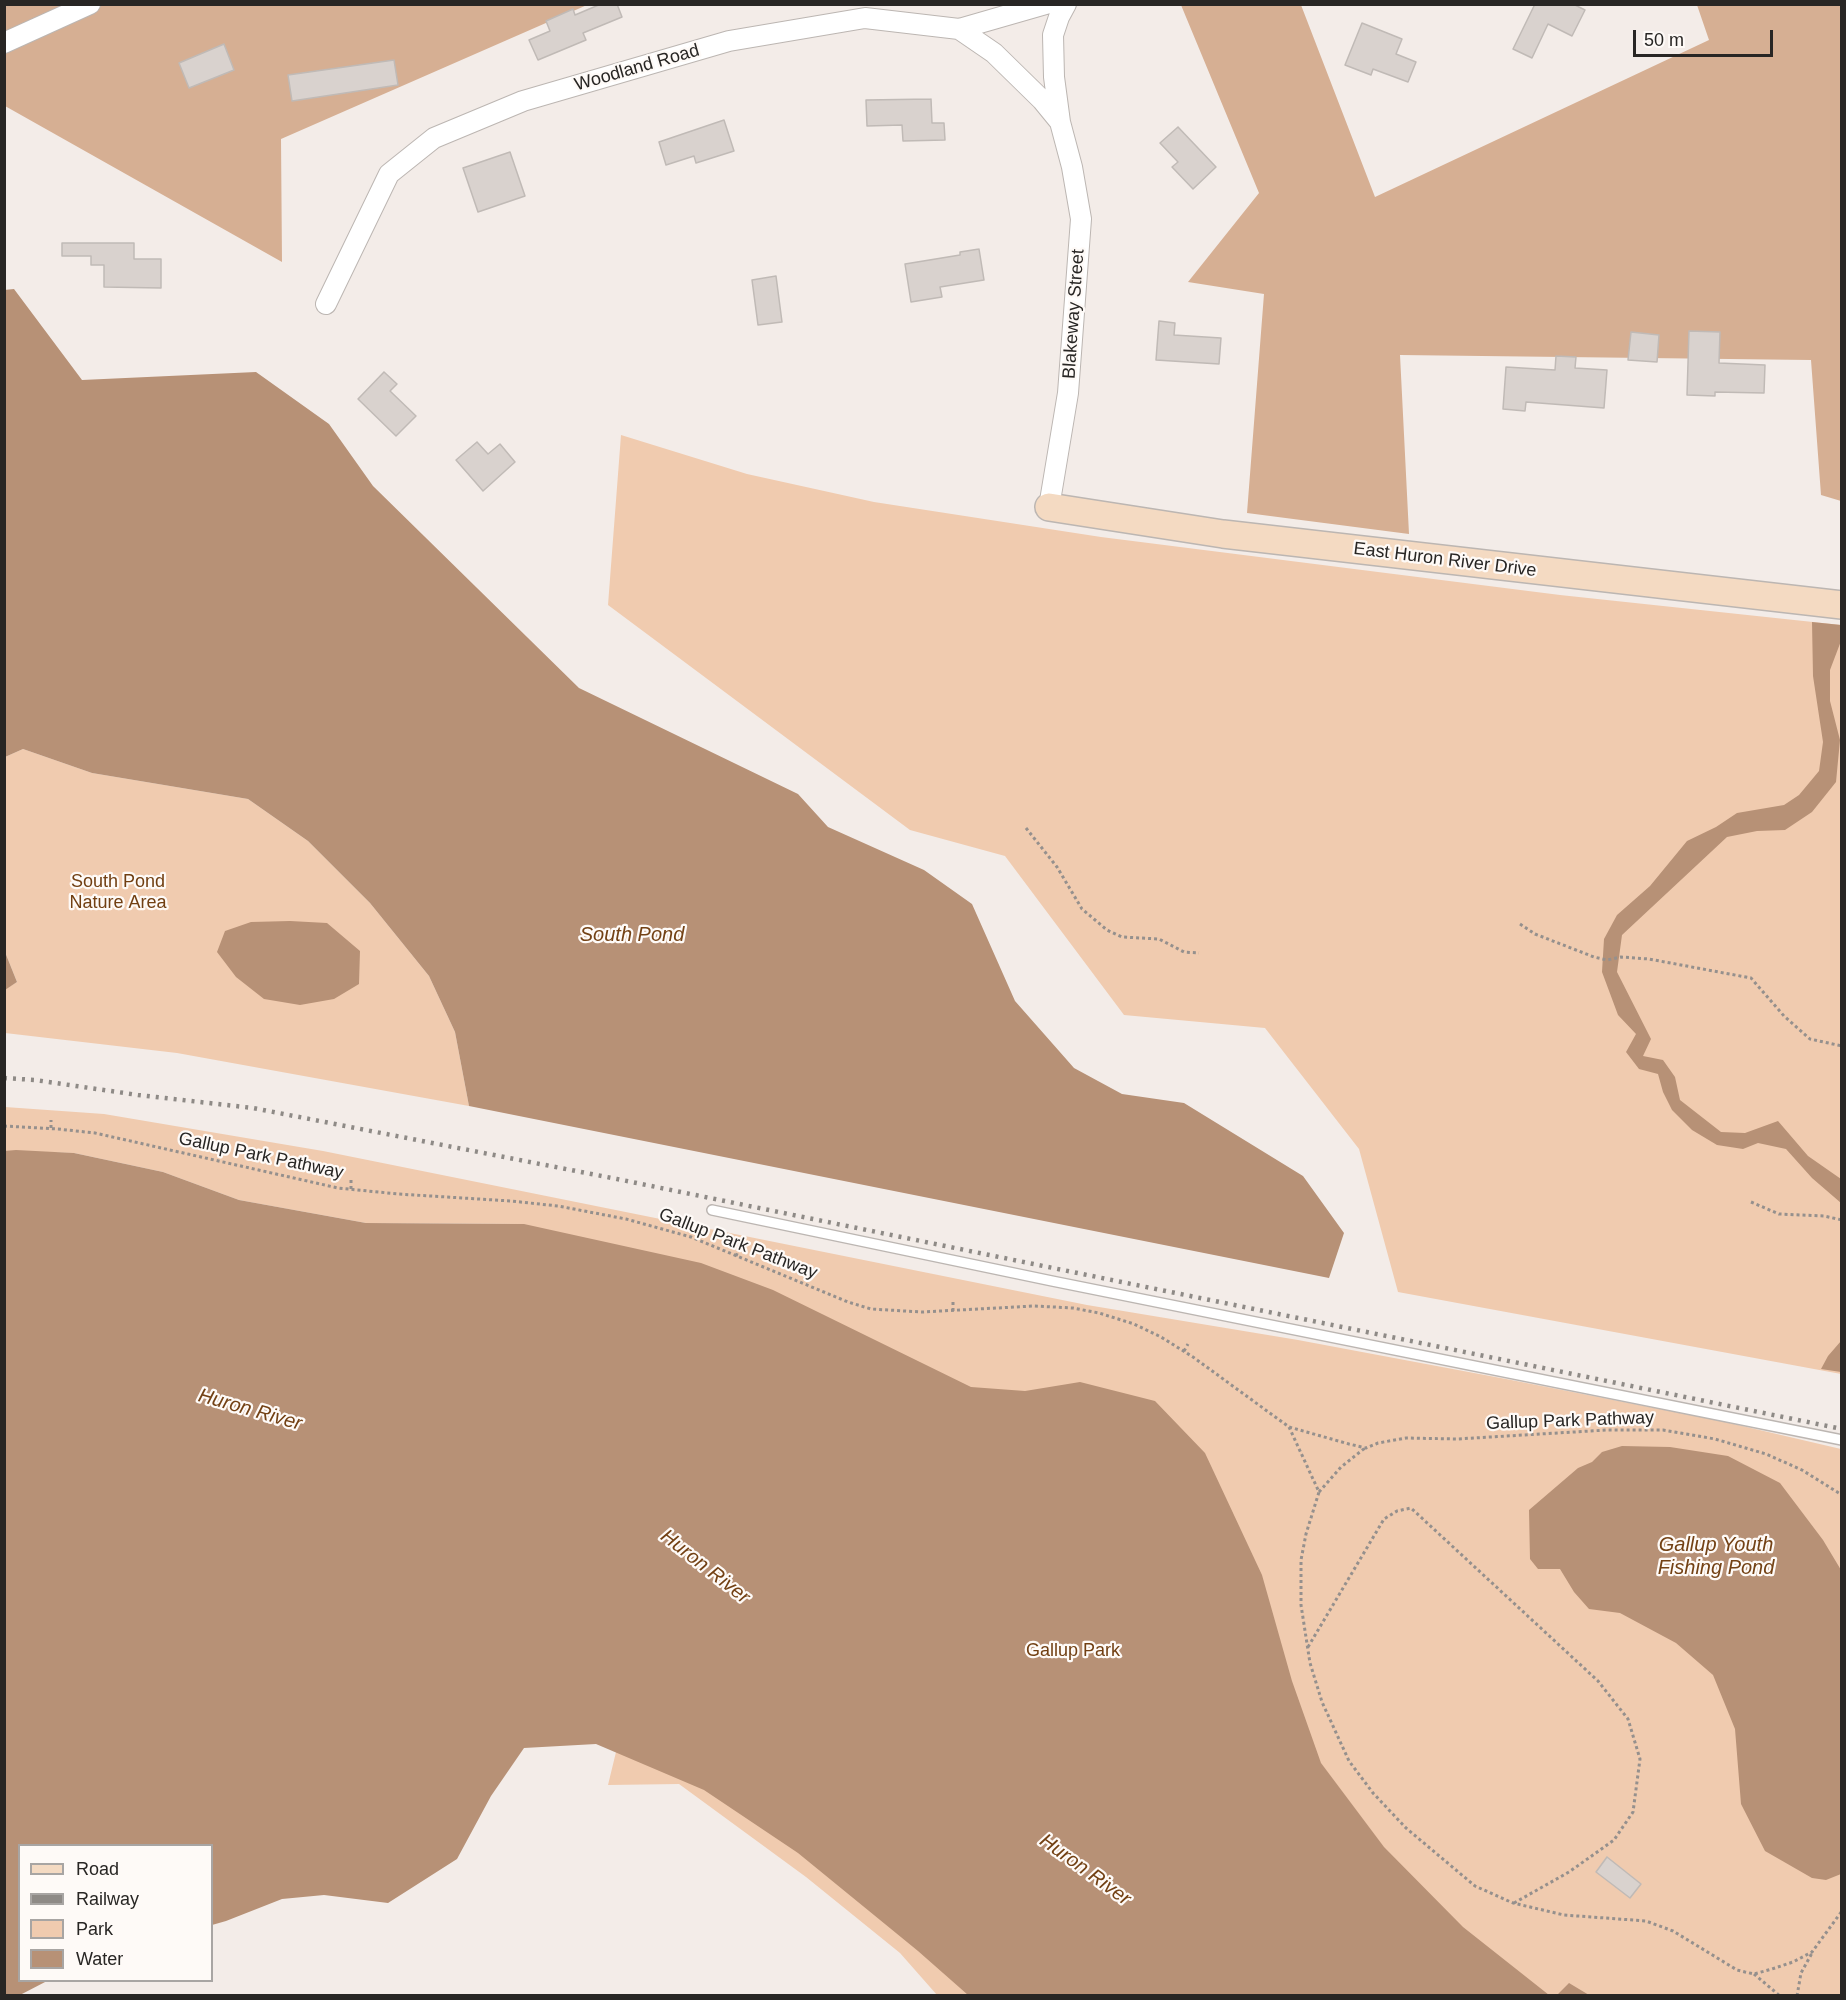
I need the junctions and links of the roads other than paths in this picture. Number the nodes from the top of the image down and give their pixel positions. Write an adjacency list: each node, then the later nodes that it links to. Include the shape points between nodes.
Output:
1 (90, 4): 5 (street)
2 (1046, 4): 4 (street, Woodland Road)
3 (1066, 4): 6 (street, Blakeway Street, via 1053,35)
4 (959, 29): 6 (street, Blakeway Street, via 994,52); 7 (street, Woodland Road, via 865,18 729,41 522,102 434,138 389,174)
5 (4, 43)
6 (1060, 122): 8 (street, Blakeway Street, via 1081,219 1068,393)
7 (326, 304)
8 (1049, 507): 9 (main road, East Huron River Drive, via 1223,534)
9 (1842, 605)
10 (712, 1210): 11 (lane)
11 (1842, 1440)

